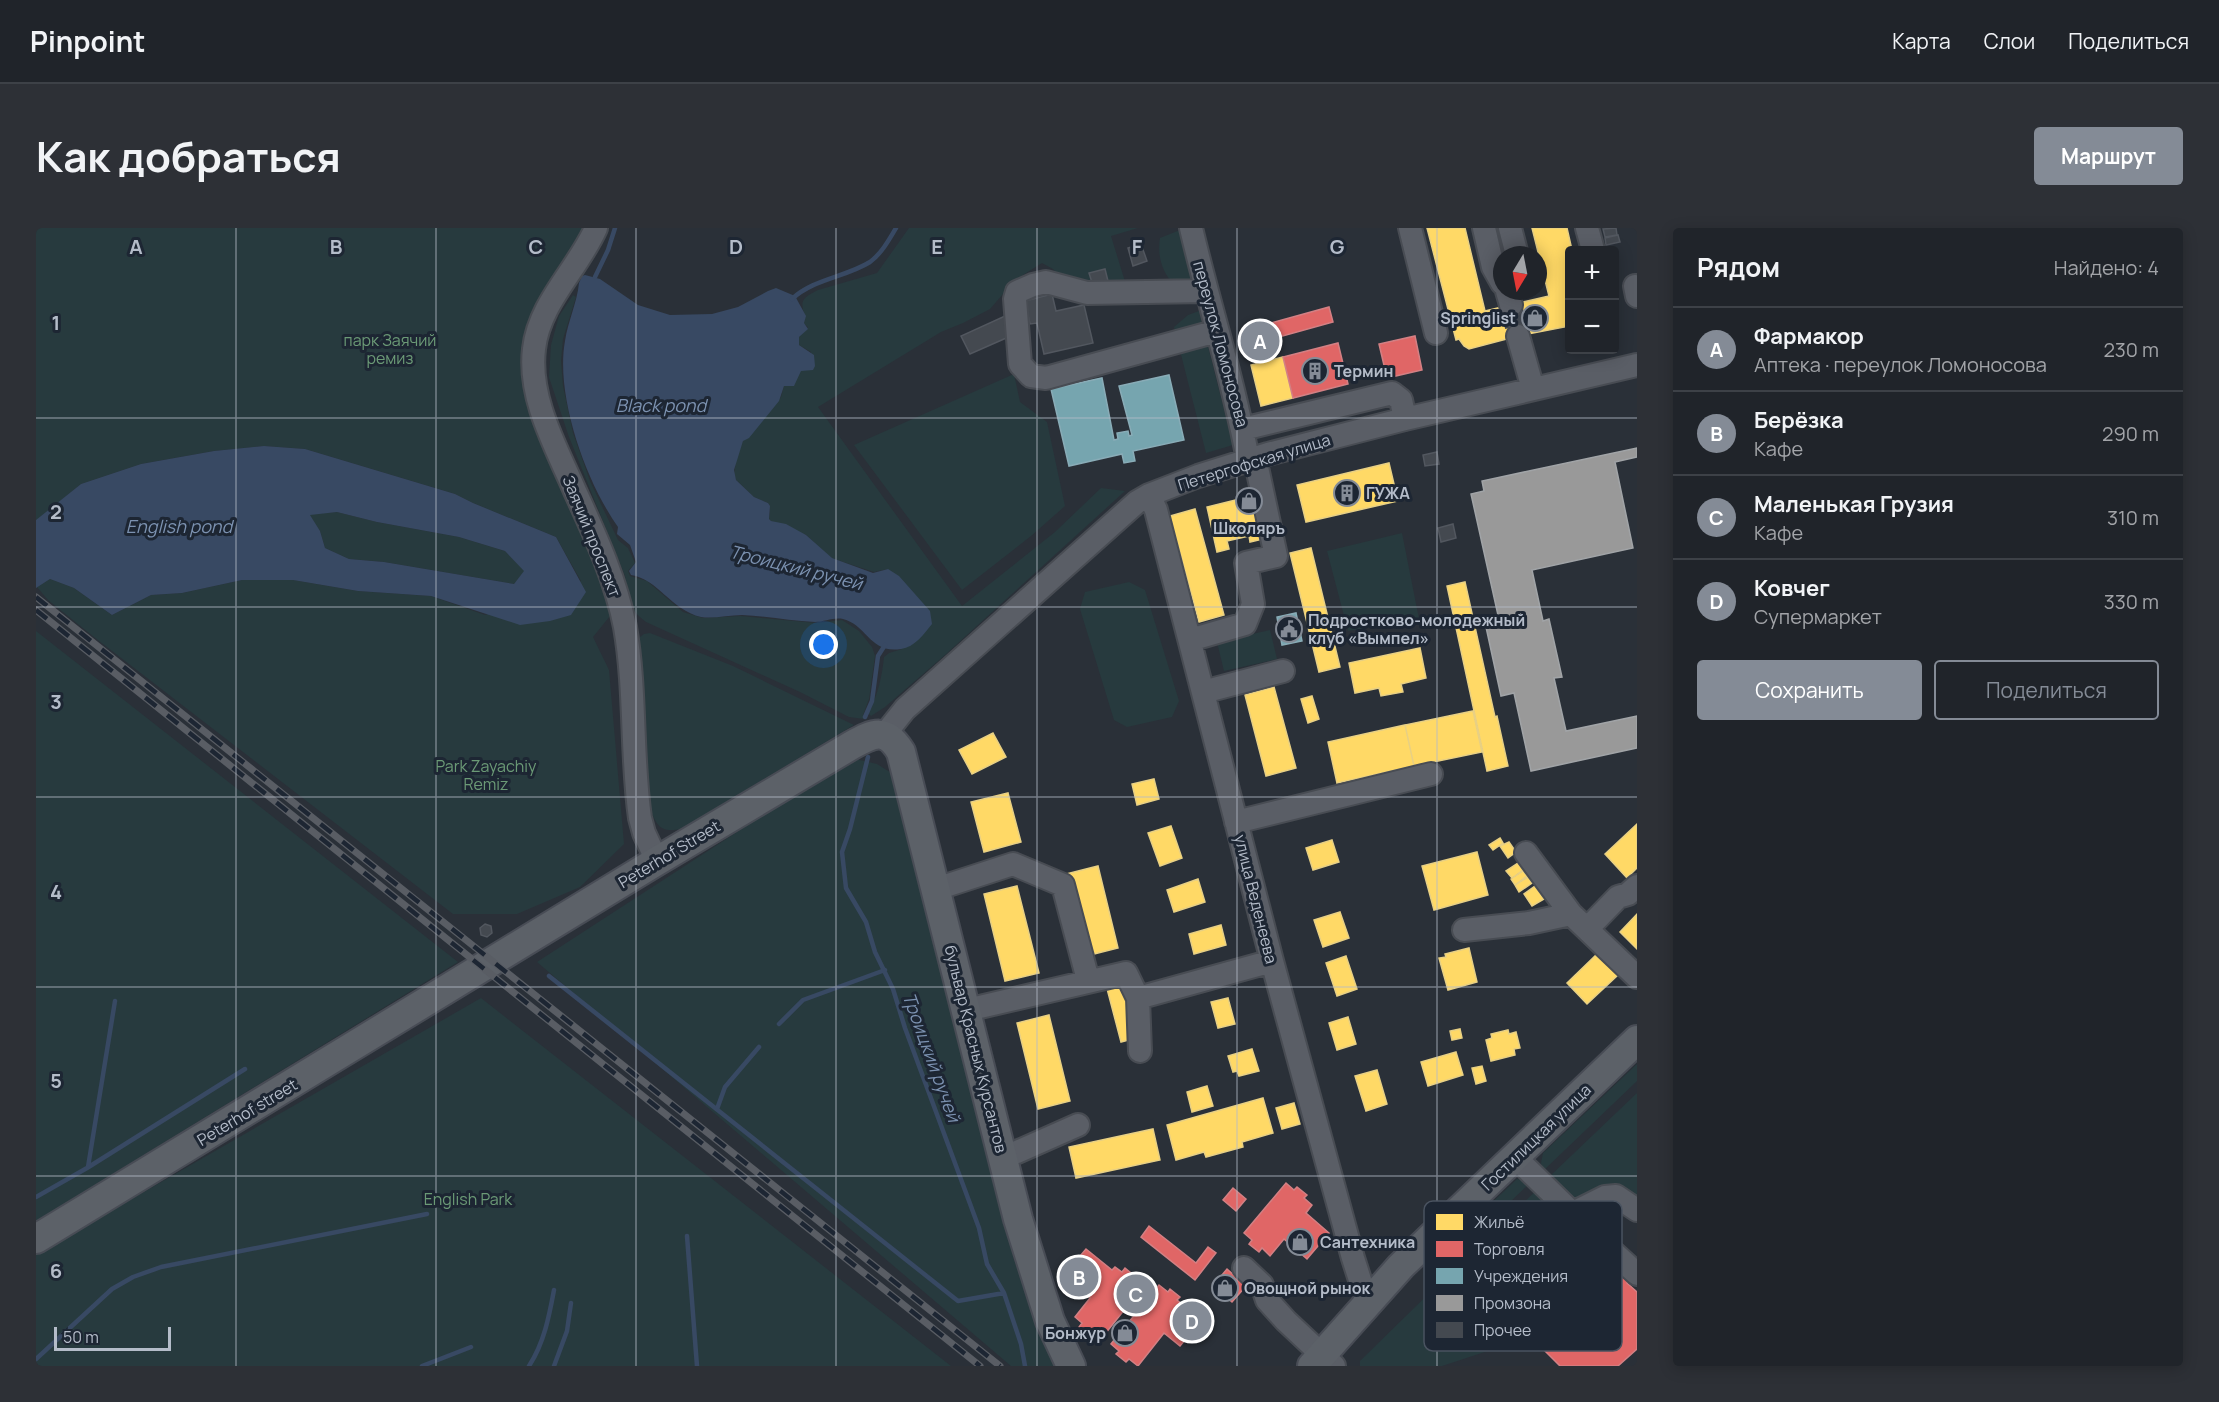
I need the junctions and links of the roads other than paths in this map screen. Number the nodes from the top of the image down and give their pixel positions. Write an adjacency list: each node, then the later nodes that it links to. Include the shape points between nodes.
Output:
1 (596, 228): 27 (street, Заячий проспект, via 543,318 534,349 534,371 546,423 620,604 629,654 639,806 644,833)
2 (1191, 228): 10 (street, переулок Ломоносова)
3 (1410, 228): 12 (street)
4 (1484, 228): 9 (street)
5 (1510, 228): 7 (street)
6 (1587, 228): 8 (street)
7 (1515, 246)
8 (1592, 246)
9 (1493, 267)
10 (1206, 291): 11 (street, переулок Ломоносова); 11 (street, via 1087,293 1046,282 1033,285 1017,292 1015,299 1020,364 1031,376 1046,378)
11 (1217, 331): 17 (street, переулок Ломоносова)
12 (1436, 333)
13 (1518, 336): 15 (street)
14 (1623, 361): 15 (street, Петергофская улица)
15 (1533, 389): 16 (street, Петергофская улица)
16 (1405, 419): 17 (street, via 1401,400 1392,393); 18 (street, Петергофская улица)
17 (1244, 429): 18 (street, переулок Ломоносова)
18 (1252, 459): 19 (street, Петергофская улица); 20 (street, переулок Ломоносова, via 1276,556 1246,563 1253,604 1245,624)
19 (1149, 495): 20 (street, улица Веденеева); 23 (street, Петергофская улица, via 911,702)
20 (1190, 640): 22 (street, улица Веденеева)
21 (1283, 671): 22 (street)
22 (1203, 692): 25 (street, улица Веденеева)
23 (885, 734): 27 (main road, Peterhof Street, via 859,741); 29 (main road, бульвар Красных Курсантов, via 901,752)
24 (1431, 774): 25 (street)
25 (1236, 822): 32 (street, улица Веденеева)
26 (1526, 853): 30 (street)
27 (657, 861): 46 (main road, Peterhof street)
28 (1637, 886): 30 (street)
29 (936, 889): 34 (street, via 1013,864 1063,885); 36 (main road, бульвар Красных Курсантов)
30 (1579, 921): 31 (street); 33 (street)
31 (1464, 930)
32 (1272, 961): 35 (street); 51 (street, улица Веденеева)
33 (1637, 977)
34 (1088, 980): 35 (street, via 1126,973); 36 (street)
35 (1138, 998): 38 (street)
36 (967, 1010): 40 (main road, бульвар Красных Курсантов)
37 (1637, 1040): 41 (main road, Гостилицкая улица)
38 (1140, 1051)
39 (1078, 1125): 40 (street)
40 (1003, 1155): 53 (main road, бульвар Красных Курсантов, via 1018,1219 1050,1321)
41 (1515, 1157): 42 (main road, Гостилицкая улица); 43 (street)
42 (1469, 1201)
43 (1561, 1201)
44 (1597, 1201): 45 (street, via 1616,1196)
45 (1637, 1209)
46 (36, 1239)
47 (1424, 1244): 51 (main road, Гостилицкая улица)
48 (1622, 1260): 50 (street)
49 (1244, 1268): 52 (street)
50 (1637, 1274)
51 (1367, 1302): 52 (main road, Гостилицкая улица)
52 (1322, 1362)
53 (1071, 1366)

